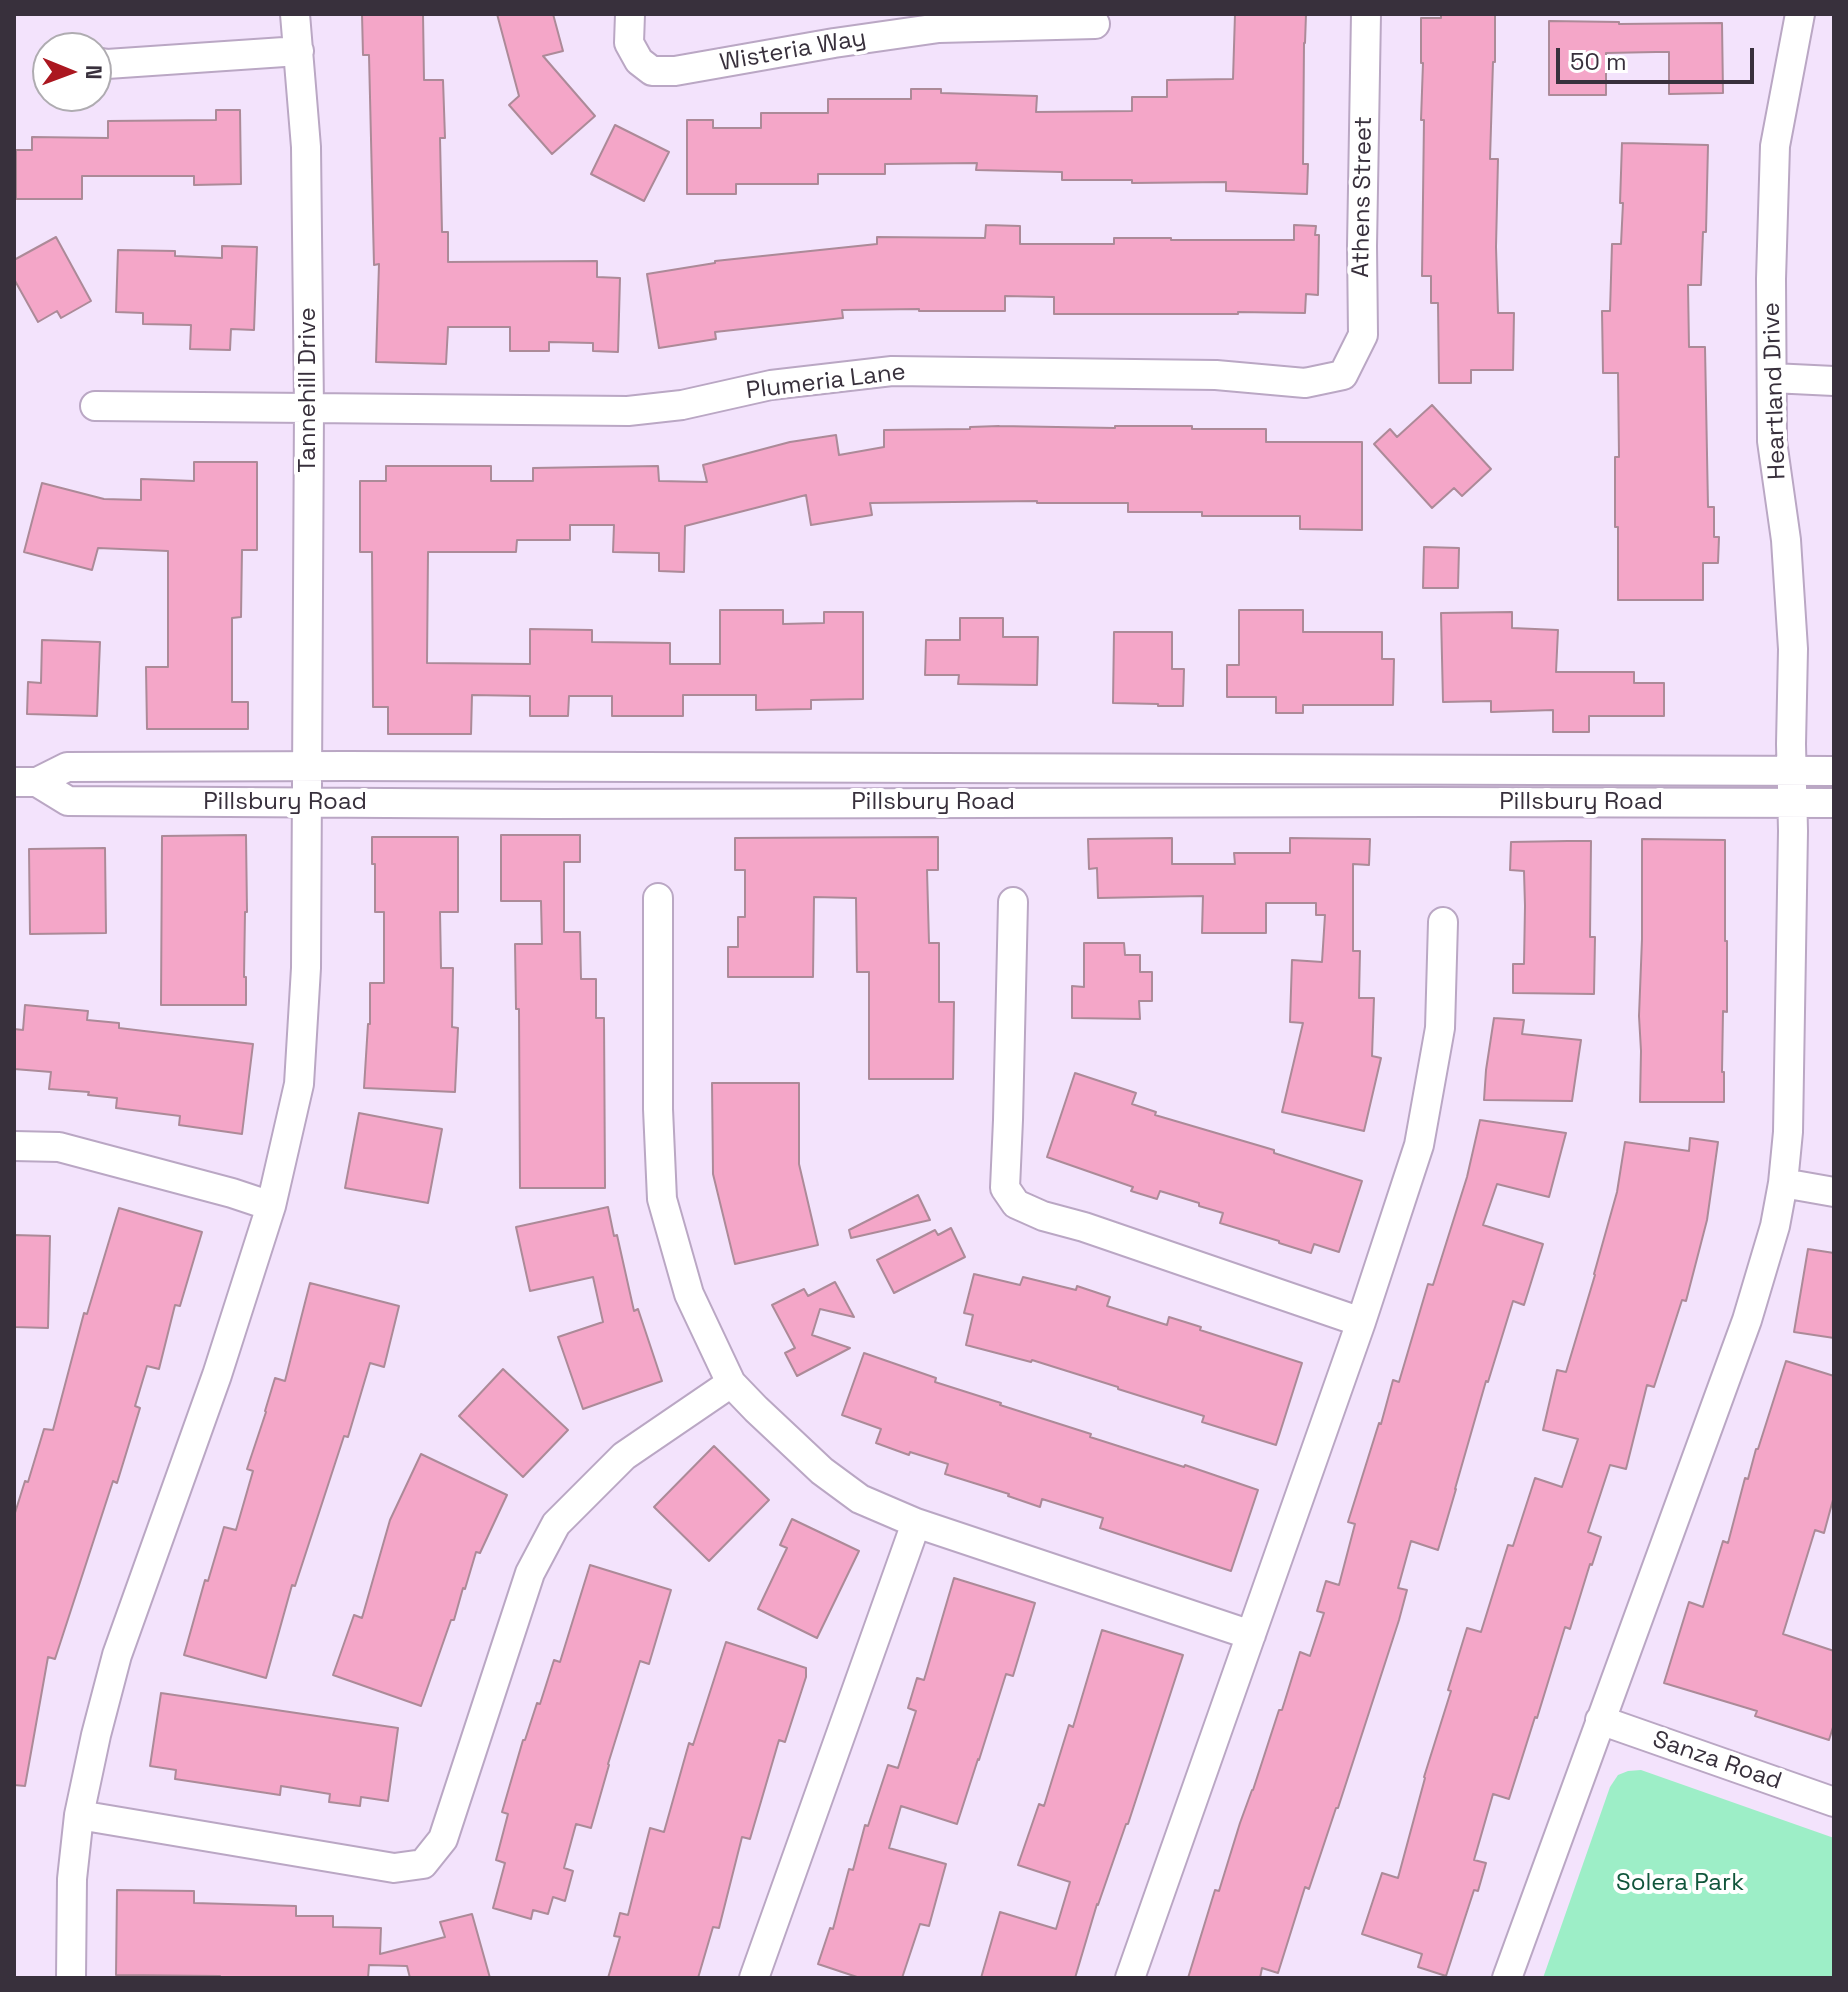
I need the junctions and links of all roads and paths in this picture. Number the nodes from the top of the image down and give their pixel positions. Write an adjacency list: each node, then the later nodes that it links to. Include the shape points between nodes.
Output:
1 (295, 14): 7 (street, Tannehill Drive)
2 (630, 14): 5 (street, Wisteria Way, via 629,43 652,71)
3 (1366, 14): 9 (street, Athens Street, via 1363,335)
4 (1800, 14): 10 (street, Heartland Drive, via 1775,146)
5 (939, 21): 6 (street, Wisteria Way)
6 (1095, 24)
7 (299, 51): 8 (street); 13 (street, Tannehill Drive, via 306,147)
8 (112, 64)
9 (1343, 375): 13 (street, Plumeria Lane, via 1305,383 1216,375 892,371 771,385 628,411)
10 (1772, 378): 11 (street); 21 (street, Heartland Drive, via 1772,441 1793,649)
11 (1834, 381)
12 (95, 406): 13 (street, Plumeria Lane)
13 (309, 407): 14 (street, Tannehill Drive)
14 (308, 766): 15 (street, Pillsbury Road); 23 (street, Pillsbury Road, via 67,767); 24 (street, Tannehill Drive)
15 (548, 767): 16 (street, Pillsbury Road); 32 (street)
16 (677, 767): 17 (street, Pillsbury Road); 29 (street)
17 (858, 767): 18 (street, Pillsbury Road); 25 (street)
18 (939, 768): 19 (street, Pillsbury Road); 26 (street)
19 (1196, 769): 20 (street, Pillsbury Road); 27 (street)
20 (1430, 769): 21 (street, Pillsbury Road); 28 (street)
21 (1791, 770): 22 (street, Pillsbury Road); 30 (street, Heartland Drive)
22 (1834, 771)
23 (26, 782): 24 (street, Pillsbury Road, via 68,801)
24 (308, 802): 32 (street, Pillsbury Road); 39 (street, Tannehill Drive, via 299,1084)
25 (858, 802): 26 (street, Pillsbury Road); 29 (street, Pillsbury Road)
26 (938, 802): 27 (street, Pillsbury Road)
27 (1196, 802): 28 (street, Pillsbury Road)
28 (1429, 802): 30 (street, Pillsbury Road)
29 (677, 803): 32 (street, Pillsbury Road)
30 (1792, 803): 31 (street, Pillsbury Road); 37 (street, Heartland Drive)
31 (1834, 803)
32 (547, 804)
33 (658, 898): 41 (street, via 662,1199 689,1294)
34 (1013, 902): 40 (street, via 1005,1188 1016,1204)
35 (1443, 922): 40 (street, via 1440,1028 1421,1132)
36 (14, 1146): 39 (street, via 59,1147)
37 (1783, 1183): 38 (street); 44 (street, Heartland Drive, via 1747,1320)
38 (1834, 1192)
39 (271, 1206): 46 (street, Tannehill Drive, via 117,1655)
40 (1361, 1322): 43 (street)
41 (731, 1383): 42 (street, via 822,1471 860,1499); 46 (street, via 624,1456 556,1524 530,1573 443,1839 423,1864 394,1868)
42 (916, 1523): 43 (street); 48 (street)
43 (1251, 1635): 49 (street)
44 (1600, 1720): 45 (street, Sanza Road); 50 (street, Heartland Drive)
45 (1834, 1802)
46 (79, 1815): 47 (street, Tannehill Drive)
47 (71, 1978)
48 (754, 1978)
49 (1130, 1978)
50 (1507, 1978)

